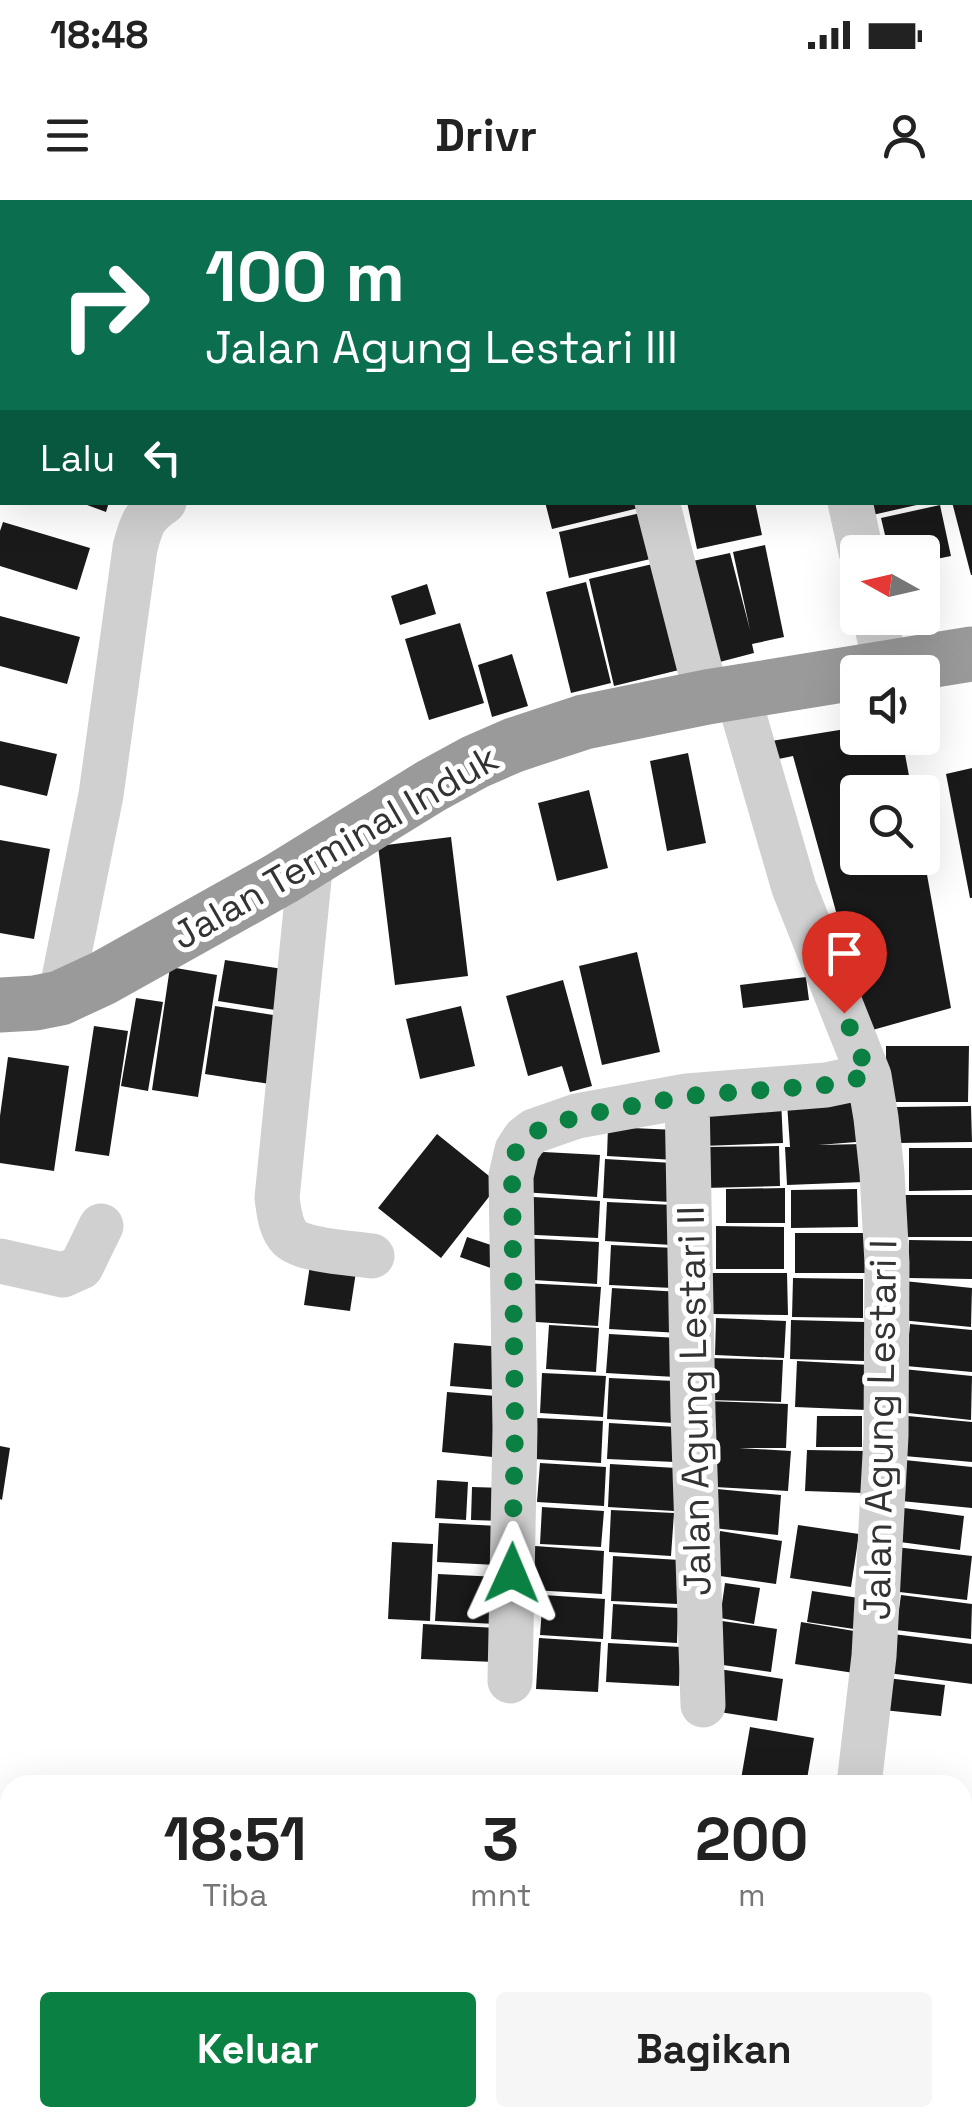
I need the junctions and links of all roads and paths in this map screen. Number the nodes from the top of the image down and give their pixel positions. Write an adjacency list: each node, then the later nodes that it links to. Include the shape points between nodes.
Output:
1 (160, 505): 10 (street, via 142,523 136,548 101,795)
2 (659, 505): 7 (street, Jalan Agung Lestari I)
3 (851, 505): 4 (street)
4 (857, 535)
5 (880, 642): 6 (highway, Jalan Terminal Induk); 7 (highway, Jalan Terminal Induk)
6 (972, 654)
7 (722, 694): 8 (highway, Jalan Terminal Induk, via 584,722 514,745 432,786); 12 (street, Jalan Agung Lestari I)
8 (297, 869): 9 (street); 10 (highway, Jalan Terminal Induk); 15 (street, via 279,1212 292,1240)
9 (270, 964)
10 (60, 998): 11 (highway, Jalan Terminal Induk)
11 (0, 1005)
12 (869, 1076): 13 (street); 19 (street, Jalan Agung Lestari I, via 887,1263 886,1436 874,1656)
13 (687, 1096): 17 (street, via 564,1120 534,1132 516,1150); 18 (street, Jalan Agung Lestari II)
14 (100, 1226): 16 (street, via 81,1267 63,1275)
15 (372, 1256)
16 (0, 1261)
17 (510, 1680)
18 (703, 1705)
19 (859, 1775)

